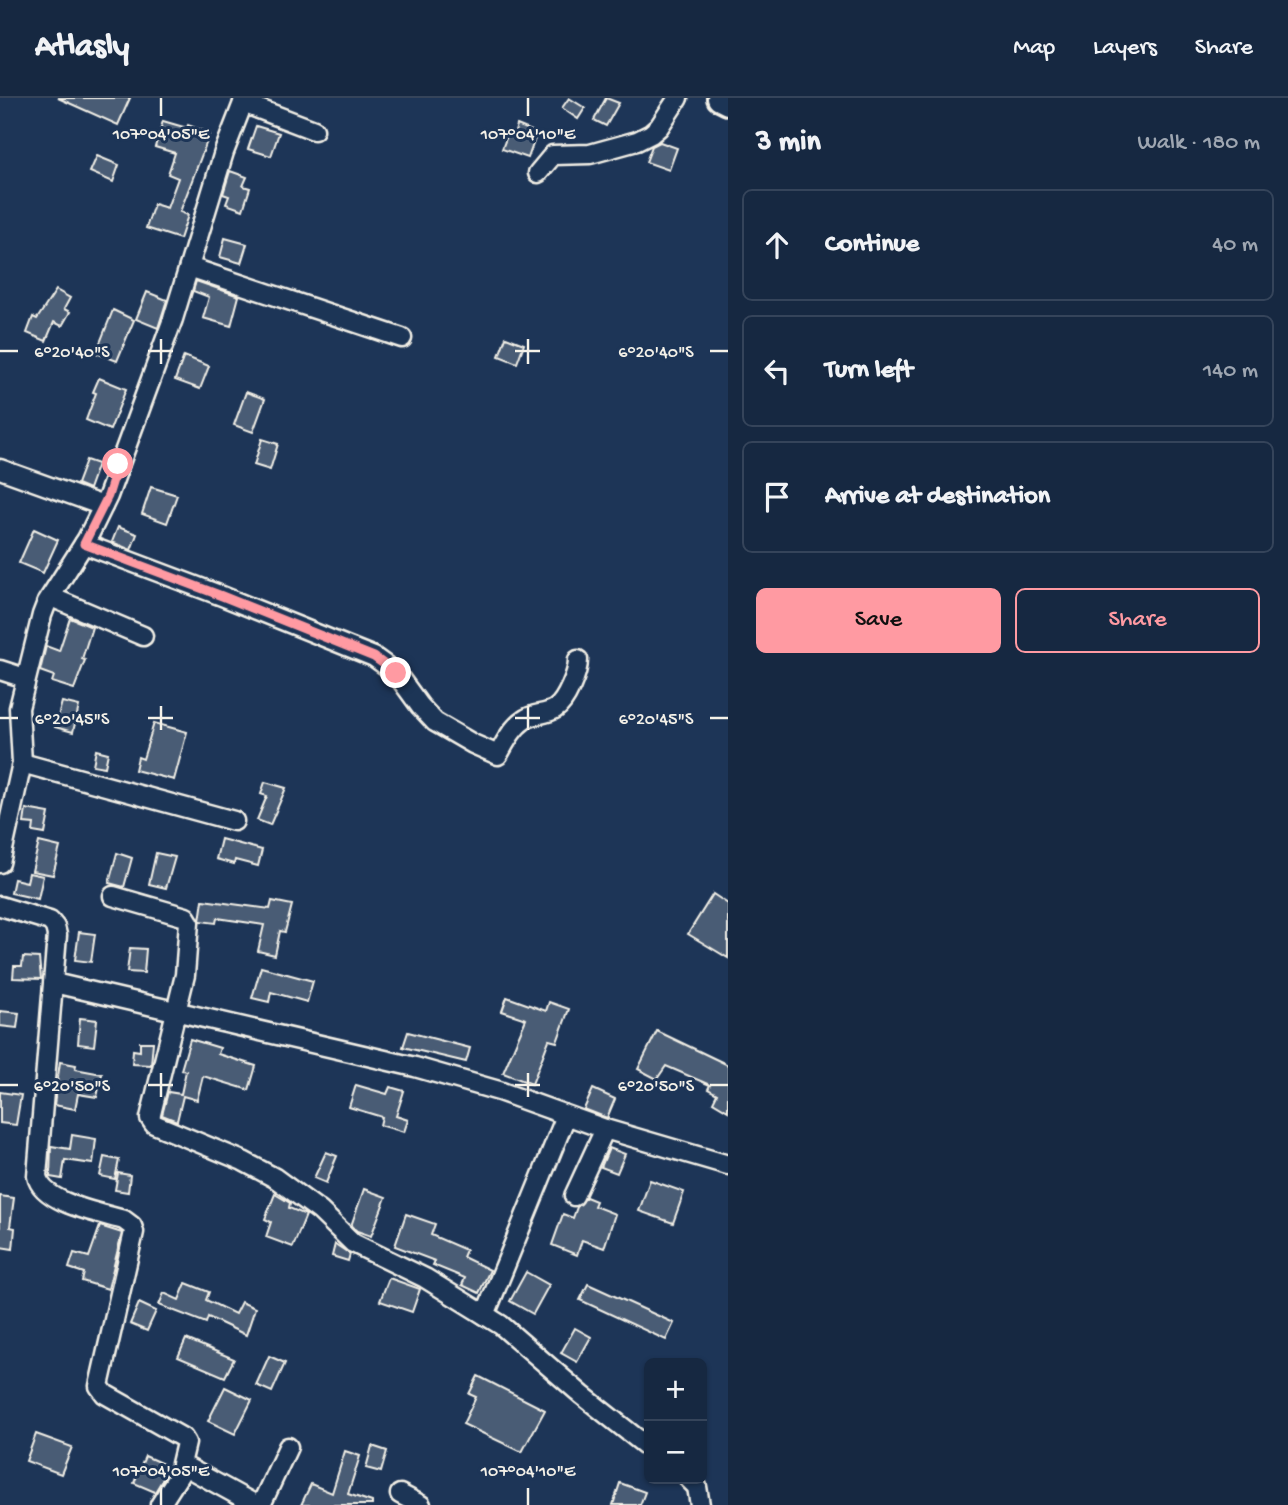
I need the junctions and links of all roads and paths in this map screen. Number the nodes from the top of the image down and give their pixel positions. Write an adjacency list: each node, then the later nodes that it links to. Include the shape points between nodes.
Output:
1 (678, 98): 6 (street, via 651,134 619,148 553,155)
2 (720, 98): 4 (street)
3 (244, 101): 5 (street); 7 (street)
4 (728, 102)
5 (314, 130)
6 (538, 173)
7 (190, 267): 8 (street); 10 (street)
8 (402, 338)
9 (0, 469): 10 (street)
10 (103, 506): 11 (street)
11 (84, 544): 12 (street); 14 (street, via 374,657 396,673 435,722 498,755 521,721 560,705 577,672)
12 (51, 597): 13 (street); 16 (street)
13 (144, 636)
14 (578, 660)
15 (0, 670): 16 (street)
16 (25, 678): 17 (street, via 19,714)
17 (22, 763): 18 (street); 19 (street)
18 (234, 821)
19 (0, 863)
20 (113, 896): 23 (street, via 188,920 190,937)
21 (0, 906): 22 (street, via 37,916 55,927)
22 (54, 983): 23 (street); 31 (street, via 37,1179 52,1197 124,1220 134,1228 99,1386 105,1394 185,1439 180,1461)
23 (177, 1013): 24 (street, via 415,1067); 28 (street, via 150,1118 154,1124 275,1178 353,1243 425,1278)
24 (566, 1116): 25 (street); 28 (street)
25 (606, 1129): 26 (street); 27 (street)
26 (728, 1165)
27 (574, 1196)
28 (485, 1315): 29 (street)
29 (644, 1444)
30 (288, 1447): 35 (street)
31 (185, 1466): 34 (street); 35 (street)
32 (695, 1484): 37 (street)
33 (400, 1494): 36 (street)
34 (160, 1505)
35 (259, 1505)
36 (421, 1505)
37 (699, 1505)

